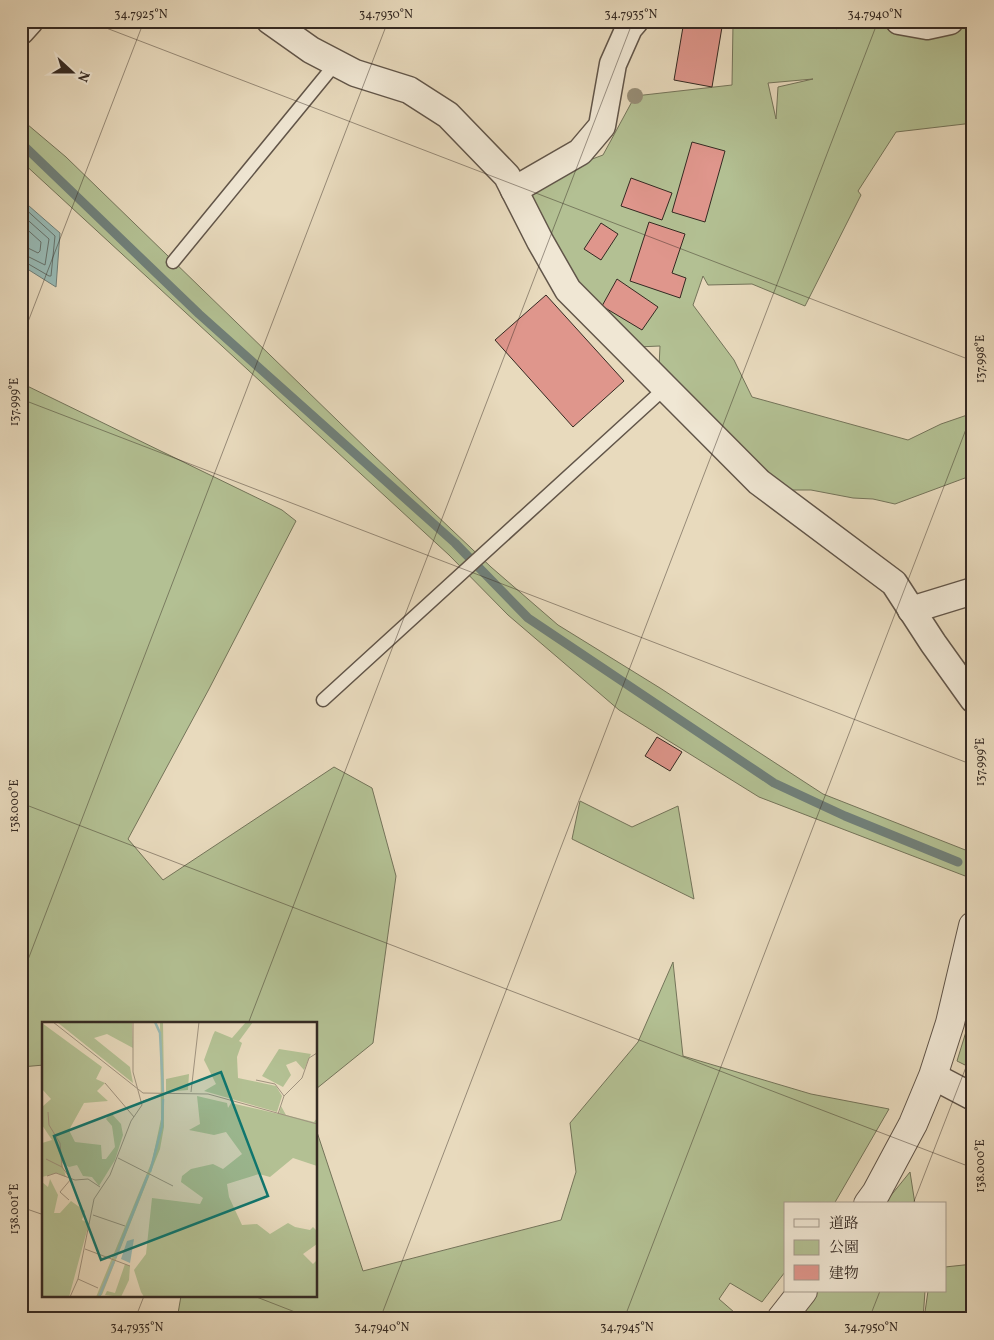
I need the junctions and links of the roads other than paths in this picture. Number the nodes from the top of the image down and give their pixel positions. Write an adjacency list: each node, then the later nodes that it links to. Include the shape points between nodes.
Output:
1 (30, 21): 6 (street)
2 (270, 21): 7 (street, via 310,50)
3 (635, 21): 8 (street, via 613,64 602,126 580,152)
4 (899, 21): 5 (street, via 926,26)
5 (950, 21)
6 (21, 31)
7 (336, 63): 8 (street, via 355,73 409,90 448,115 507,176); 9 (lane)
8 (514, 190): 10 (street, via 568,290)
9 (173, 262)
10 (665, 388): 12 (street, via 758,482 894,584); 14 (lane)
11 (973, 591): 12 (street)
12 (912, 610): 13 (street)
13 (973, 699)
14 (323, 700)
15 (973, 926): 16 (street, via 950,1024)
16 (933, 1076): 17 (street); 18 (street, via 913,1124)
17 (973, 1097)
18 (869, 1202)
19 (802, 1292): 20 (street)
20 (781, 1319)

